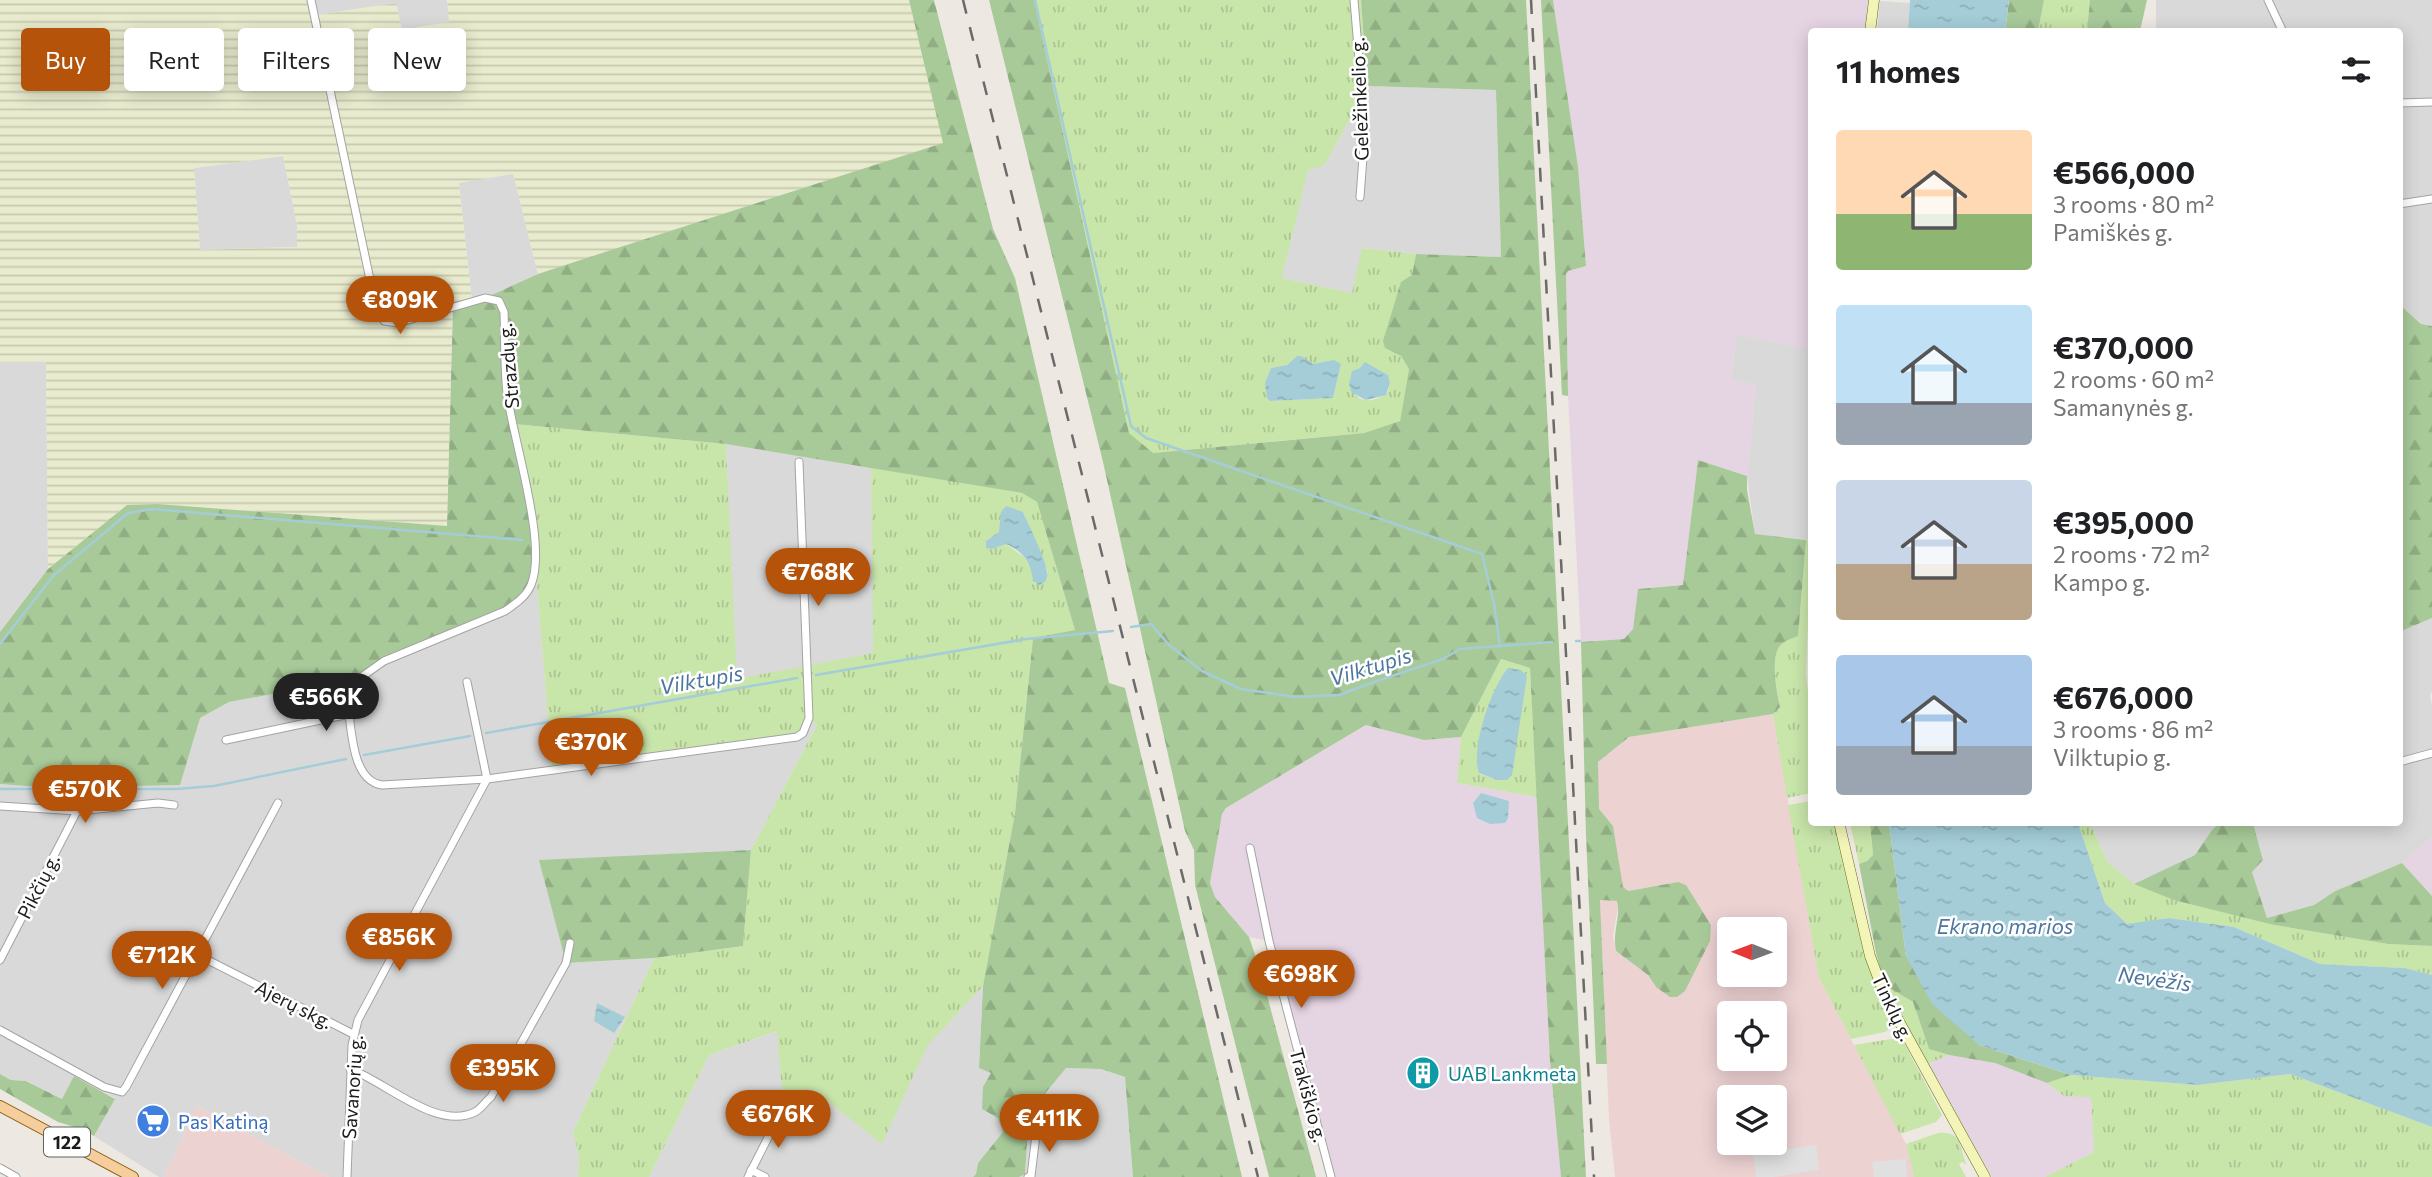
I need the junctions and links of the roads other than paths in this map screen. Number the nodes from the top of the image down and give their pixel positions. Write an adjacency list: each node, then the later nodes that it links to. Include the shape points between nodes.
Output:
1 (311, 0): 14 (street, Strazdų g., via 376,308 384,321 398,323 485,298 499,301 504,312 507,392 534,525 536,560 531,585 505,611 384,661 360,678 350,698)
2 (1354, 0): 9 (street, Geležinkelio g., via 1365,131)
3 (1874, 0): 5 (main road)
4 (2268, 0): 6 (street)
5 (1870, 28)
6 (2281, 28)
7 (2432, 102): 8 (street)
8 (2403, 103)
9 (1360, 197)
10 (2432, 199): 11 (street)
11 (2403, 203)
12 (799, 462): 18 (street, via 809,718 803,733)
13 (467, 682): 18 (street)
14 (349, 714): 15 (street); 18 (street, via 355,752 372,783)
15 (226, 740)
16 (2432, 753): 17 (street)
17 (2403, 761)
18 (487, 779): 29 (street, Savanorių g.)
19 (278, 803): 26 (street)
20 (174, 805): 22 (street)
21 (0, 806): 22 (street)
22 (77, 811): 27 (street, Pikčių g.)
23 (1840, 826): 43 (main road, Tinklų g., via 1870,956 1885,996)
24 (1250, 848): 42 (street, Trakiškio g., via 1269,941)
25 (570, 943): 30 (street, via 566,963 491,1097 477,1111 458,1117 435,1114)
26 (198, 955): 28 (street, via 122,1091 104,1087); 29 (street, Ajerų skg.)
27 (0, 960)
28 (0, 1030)
29 (353, 1034): 30 (street, Savanorių g.)
30 (351, 1069): 39 (street, Savanorių g.)
31 (0, 1106): 38 (main road, 122)
32 (782, 1110): 35 (street)
33 (1040, 1110): 36 (street)
34 (0, 1168): 37 (street)
35 (750, 1174): 40 (street)
36 (1030, 1176): 41 (street)
37 (16, 1177)
38 (133, 1177)
39 (347, 1177)
40 (765, 1177)
41 (1041, 1177)
42 (1331, 1177)
43 (1985, 1177)

